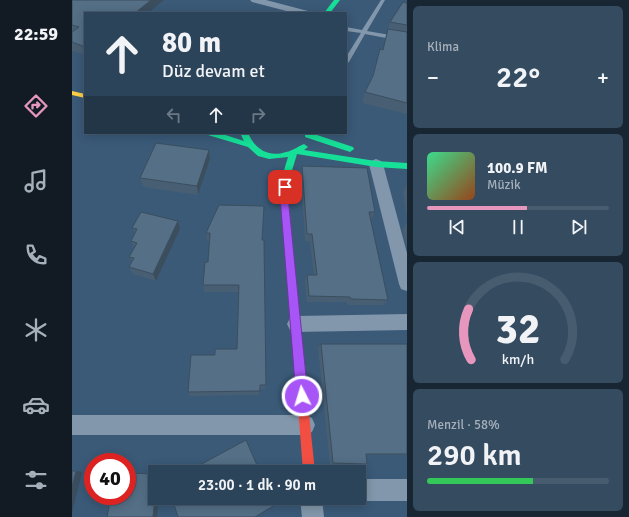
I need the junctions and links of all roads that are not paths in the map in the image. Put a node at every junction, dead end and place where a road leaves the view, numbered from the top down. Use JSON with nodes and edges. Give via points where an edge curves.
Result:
{"nodes":[{"id":1,"x":254,"y":0,"type":"edge"},
{"id":2,"x":337,"y":0,"type":"edge"},
{"id":3,"x":384,"y":0,"type":"edge"},
{"id":4,"x":301,"y":12,"type":"edge"},
{"id":5,"x":328,"y":12,"type":"edge"},
{"id":6,"x":347,"y":29,"type":"edge"},
{"id":7,"x":364,"y":32,"type":"junction"},
{"id":8,"x":407,"y":40,"type":"edge"},
{"id":9,"x":347,"y":60,"type":"edge"},
{"id":10,"x":72,"y":93,"type":"edge"},
{"id":11,"x":84,"y":96,"type":"edge"},
{"id":12,"x":214,"y":134,"type":"edge"},
{"id":13,"x":244,"y":134,"type":"edge"},
{"id":14,"x":307,"y":134,"type":"edge"},
{"id":15,"x":251,"y":148,"type":"junction"},
{"id":16,"x":295,"y":153,"type":"junction"},
{"id":17,"x":376,"y":164,"type":"junction"},
{"id":18,"x":407,"y":165,"type":"edge"},
{"id":19,"x":265,"y":168,"type":"dead end"},
{"id":20,"x":276,"y":186,"type":"dead end"},
{"id":21,"x":285,"y":208,"type":"junction"},
{"id":22,"x":407,"y":284,"type":"edge"},
{"id":23,"x":407,"y":322,"type":"edge"},
{"id":24,"x":296,"y":324,"type":"junction"},
{"id":25,"x":72,"y":425,"type":"edge"},
{"id":26,"x":304,"y":425,"type":"junction"},
{"id":27,"x":308,"y":465,"type":"edge"},
{"id":28,"x":366,"y":490,"type":"edge"},
{"id":29,"x":407,"y":490,"type":"edge"},
{"id":30,"x":312,"y":505,"type":"edge"},
{"id":31,"x":313,"y":517,"type":"edge"}],
"edges":[{"from":1,"to":4,"type":"street"},
{"from":2,"to":5,"type":"main road"},
{"from":3,"to":7,"type":"lane"},
{"from":6,"to":7,"type":"lane"},
{"from":7,"to":8,"type":"lane"},
{"from":7,"to":9,"type":"lane"},
{"from":10,"to":11,"type":"main road"},
{"from":12,"to":15,"type":"main road"},
{"from":13,"to":15,"type":"main road"},
{"from":14,"to":16,"type":"main road","via":[[307,142]]},
{"from":14,"to":18,"type":"main road","via":[[340,147]]},
{"from":15,"to":16,"type":"main road","via":[[278,158]]},
{"from":15,"to":19,"type":"main road"},
{"from":16,"to":17,"type":"main road"},
{"from":16,"to":21,"type":"main road","via":[[286,177]]},
{"from":17,"to":18,"type":"main road"},
{"from":17,"to":22,"type":"street"},
{"from":20,"to":21,"type":"main road"},
{"from":21,"to":24,"type":"main road"},
{"from":23,"to":24,"type":"street"},
{"from":24,"to":26,"type":"main road"},
{"from":25,"to":26,"type":"street"},
{"from":26,"to":27,"type":"main road"},
{"from":28,"to":29,"type":"street"},
{"from":30,"to":31,"type":"street"}]}
